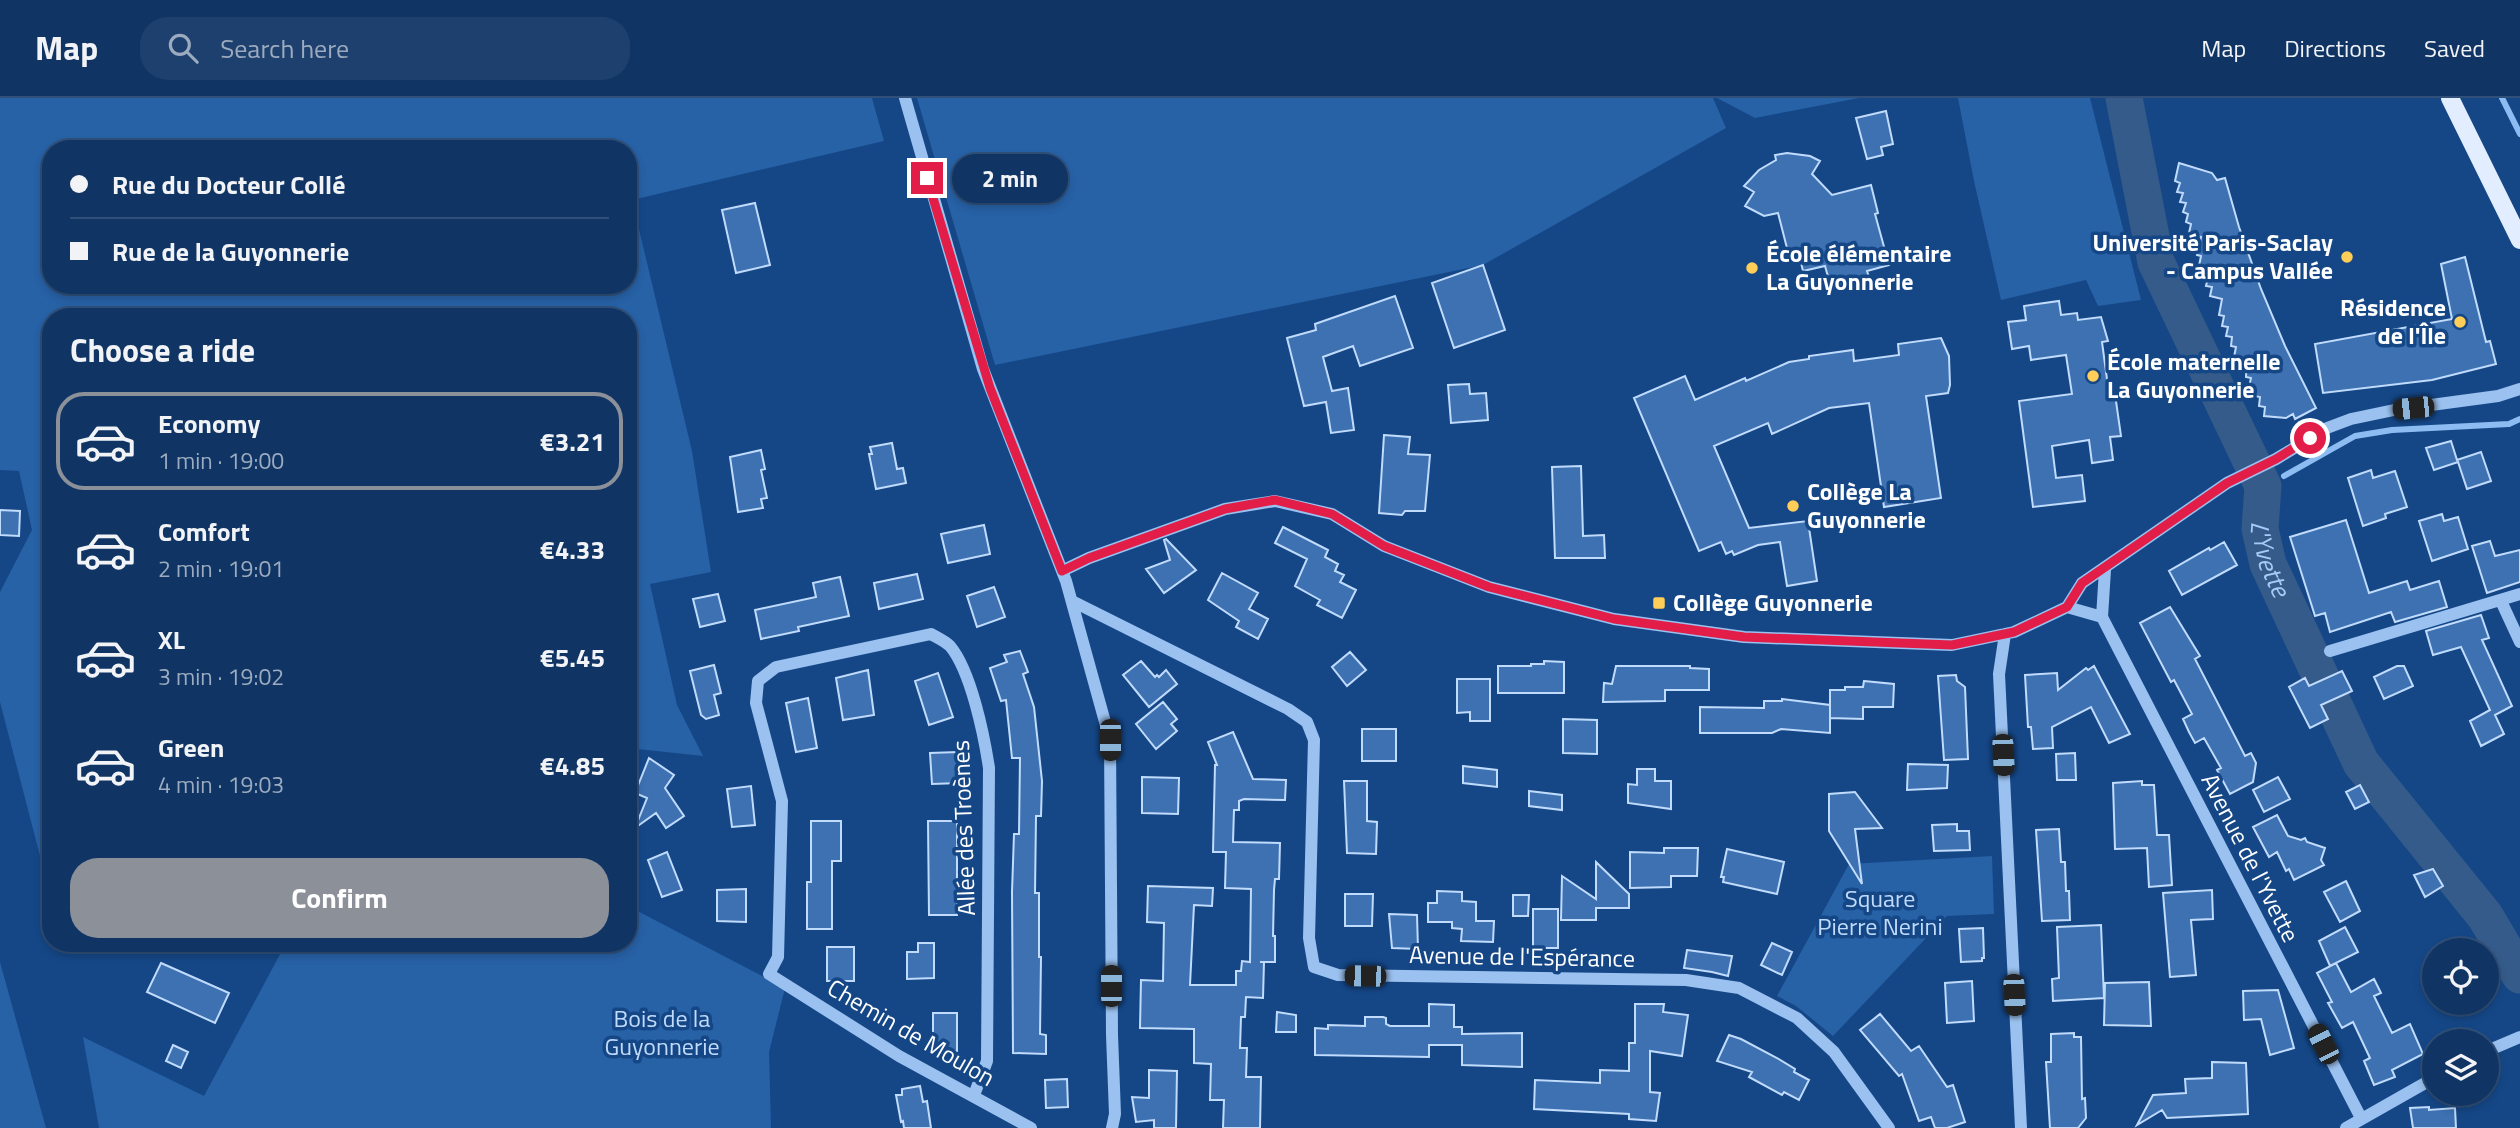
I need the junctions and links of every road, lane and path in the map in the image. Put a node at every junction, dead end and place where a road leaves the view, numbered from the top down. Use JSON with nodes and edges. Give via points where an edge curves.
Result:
{"nodes":[{"id":1,"x":905,"y":98,"type":"edge"},
{"id":2,"x":2450,"y":98,"type":"edge"},
{"id":3,"x":2520,"y":240,"type":"edge"},
{"id":4,"x":2520,"y":389,"type":"edge"},
{"id":5,"x":2105,"y":569,"type":"junction"},
{"id":6,"x":1062,"y":571,"type":"junction"},
{"id":7,"x":2520,"y":594,"type":"edge"},
{"id":8,"x":1072,"y":601,"type":"junction"},
{"id":9,"x":2501,"y":601,"type":"junction"},
{"id":10,"x":2067,"y":607,"type":"junction"},
{"id":11,"x":2102,"y":617,"type":"junction"},
{"id":12,"x":2005,"y":634,"type":"junction"},
{"id":13,"x":2520,"y":642,"type":"edge"},
{"id":14,"x":2330,"y":651,"type":"dead end"},
{"id":15,"x":769,"y":974,"type":"joint"},
{"id":16,"x":2520,"y":1037,"type":"edge"},
{"id":17,"x":2499,"y":1046,"type":"edge"},
{"id":18,"x":2422,"y":1085,"type":"edge"},
{"id":19,"x":974,"y":1095,"type":"junction"},
{"id":20,"x":1115,"y":1114,"type":"junction"},
{"id":21,"x":2361,"y":1118,"type":"junction"},
{"id":22,"x":1031,"y":1128,"type":"edge"},
{"id":23,"x":1112,"y":1128,"type":"edge"},
{"id":24,"x":1121,"y":1128,"type":"edge"},
{"id":25,"x":1889,"y":1128,"type":"edge"},
{"id":26,"x":2021,"y":1128,"type":"edge"},
{"id":27,"x":2346,"y":1128,"type":"edge"}],
"edges":[{"from":1,"to":6,"type":"street","via":[[983,369]]},
{"from":2,"to":3,"type":"main road"},
{"from":4,"to":5,"type":"street","via":[[2394,410],[2327,428],[2227,483]]},
{"from":5,"to":10,"type":"street","via":[[2082,583]]},
{"from":5,"to":11,"type":"street"},
{"from":6,"to":8,"type":"street"},
{"from":6,"to":12,"type":"street","via":[[1225,509],[1275,500],[1332,514],[1384,546],[1489,587],[1614,619],[1744,637],[1836,642],[1952,645]]},
{"from":7,"to":9,"type":"street"},
{"from":8,"to":20,"type":"street","via":[[1110,740]]},
{"from":8,"to":25,"type":"street","name":"Avenue de l'Espérance","via":[[1307,722],[1314,740],[1309,938],[1314,967],[1338,975],[1686,980],[1739,988],[1797,1018],[1835,1052]]},
{"from":9,"to":13,"type":"street"},
{"from":9,"to":14,"type":"street"},
{"from":10,"to":11,"type":"street"},
{"from":10,"to":12,"type":"street"},
{"from":11,"to":21,"type":"street","name":"Avenue de l'Yvette"},
{"from":12,"to":26,"type":"street","via":[[1999,674]]},
{"from":15,"to":19,"type":"street","name":"Chemin de Moulon","via":[[899,1056]]},
{"from":15,"to":19,"type":"street","name":"Allée des Troènes","via":[[778,957],[782,801],[756,703],[758,681],[776,667],[931,634],[949,645],[964,673],[982,724],[989,768],[987,1061]]},
{"from":16,"to":17,"type":"street"},
{"from":18,"to":21,"type":"street"},
{"from":19,"to":22,"type":"street","name":"Chemin de Moulon"},
{"from":20,"to":23,"type":"street"},
{"from":20,"to":24,"type":"street"},
{"from":21,"to":27,"type":"street"}]}
